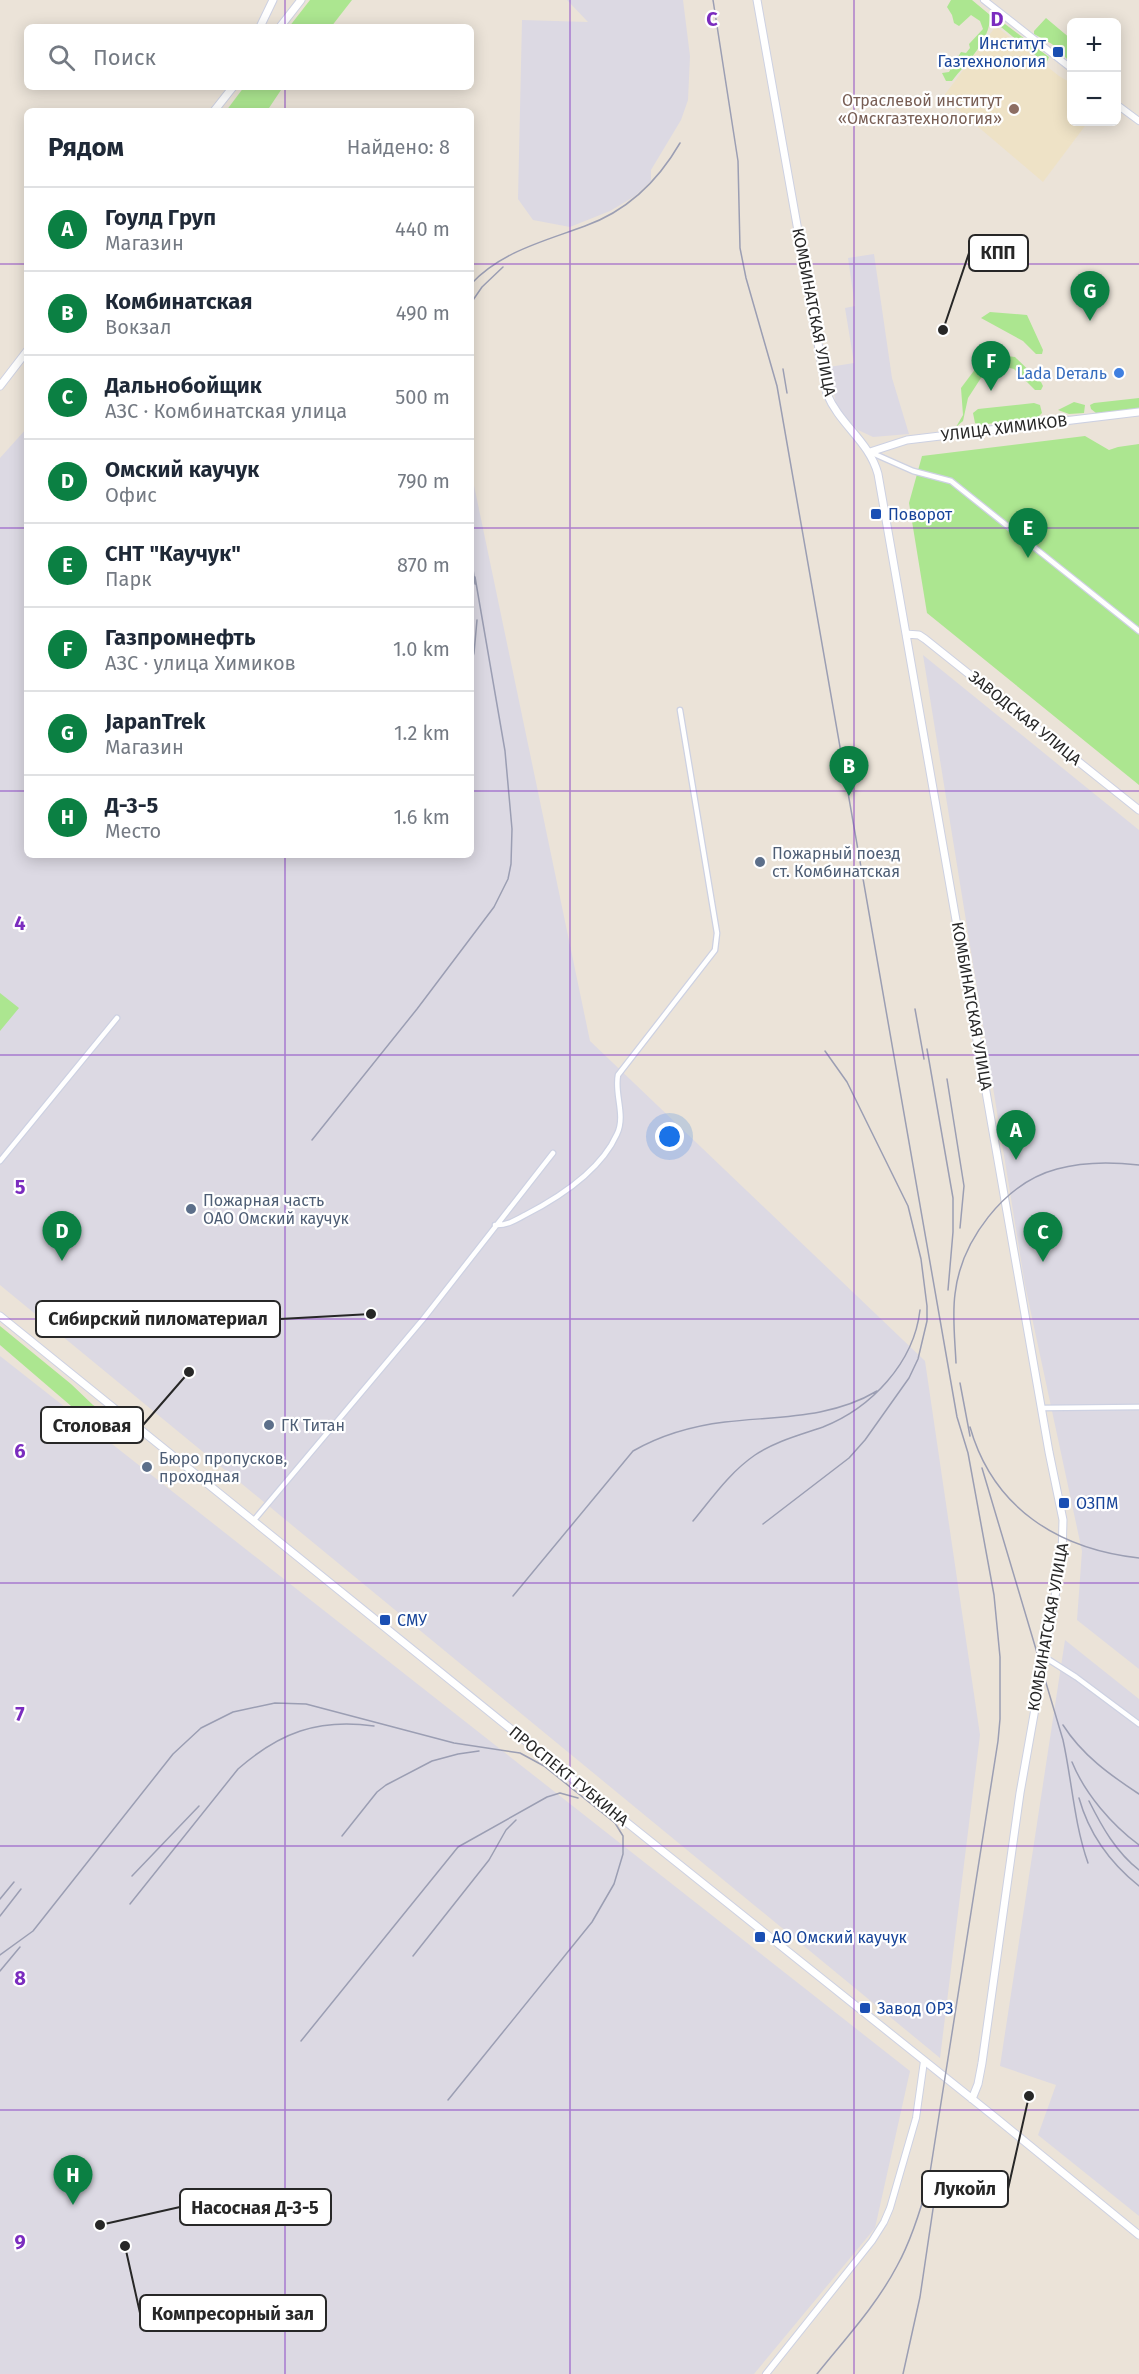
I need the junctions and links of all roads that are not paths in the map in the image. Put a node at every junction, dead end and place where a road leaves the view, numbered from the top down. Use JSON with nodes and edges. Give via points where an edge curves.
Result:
{"nodes":[{"id":1,"x":273,"y":0,"type":"edge"},
{"id":2,"x":301,"y":0,"type":"edge"},
{"id":3,"x":757,"y":0,"type":"edge"},
{"id":4,"x":984,"y":0,"type":"edge"},
{"id":5,"x":261,"y":24,"type":"edge"},
{"id":6,"x":282,"y":24,"type":"edge"},
{"id":7,"x":1067,"y":66,"type":"edge"},
{"id":8,"x":231,"y":90,"type":"edge"},
{"id":9,"x":216,"y":108,"type":"edge"},
{"id":10,"x":1121,"y":108,"type":"edge"},
{"id":11,"x":1139,"y":121,"type":"edge"},
{"id":12,"x":24,"y":355,"type":"edge"},
{"id":13,"x":0,"y":386,"type":"edge"},
{"id":14,"x":1139,"y":412,"type":"edge"},
{"id":15,"x":870,"y":452,"type":"junction"},
{"id":16,"x":1139,"y":631,"type":"edge"},
{"id":17,"x":906,"y":634,"type":"junction"},
{"id":18,"x":680,"y":710,"type":"dead end"},
{"id":19,"x":1139,"y":810,"type":"edge"},
{"id":20,"x":117,"y":1018,"type":"dead end"},
{"id":21,"x":553,"y":1153,"type":"dead end"},
{"id":22,"x":0,"y":1161,"type":"edge"},
{"id":23,"x":495,"y":1225,"type":"junction"},
{"id":24,"x":0,"y":1316,"type":"edge"},
{"id":25,"x":1139,"y":1407,"type":"edge"},
{"id":26,"x":1041,"y":1408,"type":"junction"},
{"id":27,"x":254,"y":1520,"type":"junction"},
{"id":28,"x":1043,"y":1656,"type":"junction"},
{"id":29,"x":1139,"y":1724,"type":"edge"},
{"id":30,"x":924,"y":2061,"type":"junction"},
{"id":31,"x":972,"y":2099,"type":"junction"},
{"id":32,"x":1139,"y":2235,"type":"edge"},
{"id":33,"x":766,"y":2374,"type":"edge"}],
"edges":[{"from":1,"to":5,"type":"main road"},
{"from":2,"to":6,"type":"main road"},
{"from":3,"to":15,"type":"main road","name":"КОМБИНАТСКАЯ УЛИЦА","via":[[827,394],[839,417]]},
{"from":4,"to":7,"type":"street"},
{"from":8,"to":9,"type":"main road"},
{"from":10,"to":11,"type":"street"},
{"from":12,"to":13,"type":"main road"},
{"from":14,"to":15,"type":"main road","name":"УЛИЦА ХИМИКОВ","via":[[907,440]]},
{"from":15,"to":16,"type":"street","via":[[913,471],[951,481]]},
{"from":15,"to":17,"type":"main road","name":"КОМБИНАТСКАЯ УЛИЦА","via":[[878,474]]},
{"from":17,"to":19,"type":"main road","name":"ЗАВОДСКАЯ УЛИЦА","via":[[925,639]]},
{"from":17,"to":26,"type":"main road","name":"КОМБИНАТСКАЯ УЛИЦА"},
{"from":18,"to":23,"type":"street","via":[[717,933],[715,950],[618,1075],[621,1119],[617,1134],[591,1170],[566,1191],[510,1222]]},
{"from":20,"to":22,"type":"street"},
{"from":21,"to":23,"type":"street"},
{"from":23,"to":27,"type":"street","via":[[424,1318]]},
{"from":24,"to":27,"type":"main road","name":"ПРОСПЕКТ ГУБКИНА"},
{"from":25,"to":26,"type":"street"},
{"from":26,"to":28,"type":"main road","name":"КОМБИНАТСКАЯ УЛИЦА","via":[[1064,1529]]},
{"from":27,"to":30,"type":"main road","name":"ПРОСПЕКТ ГУБКИНА"},
{"from":28,"to":29,"type":"street"},
{"from":28,"to":31,"type":"main road","name":"КОМБИНАТСКАЯ УЛИЦА","via":[[980,2073]]},
{"from":30,"to":31,"type":"main road","name":"ПРОСПЕКТ ГУБКИНА"},
{"from":30,"to":33,"type":"street","via":[[916,2118],[884,2222]]},
{"from":31,"to":32,"type":"main road","name":"ПРОСПЕКТ ГУБКИНА"}]}
